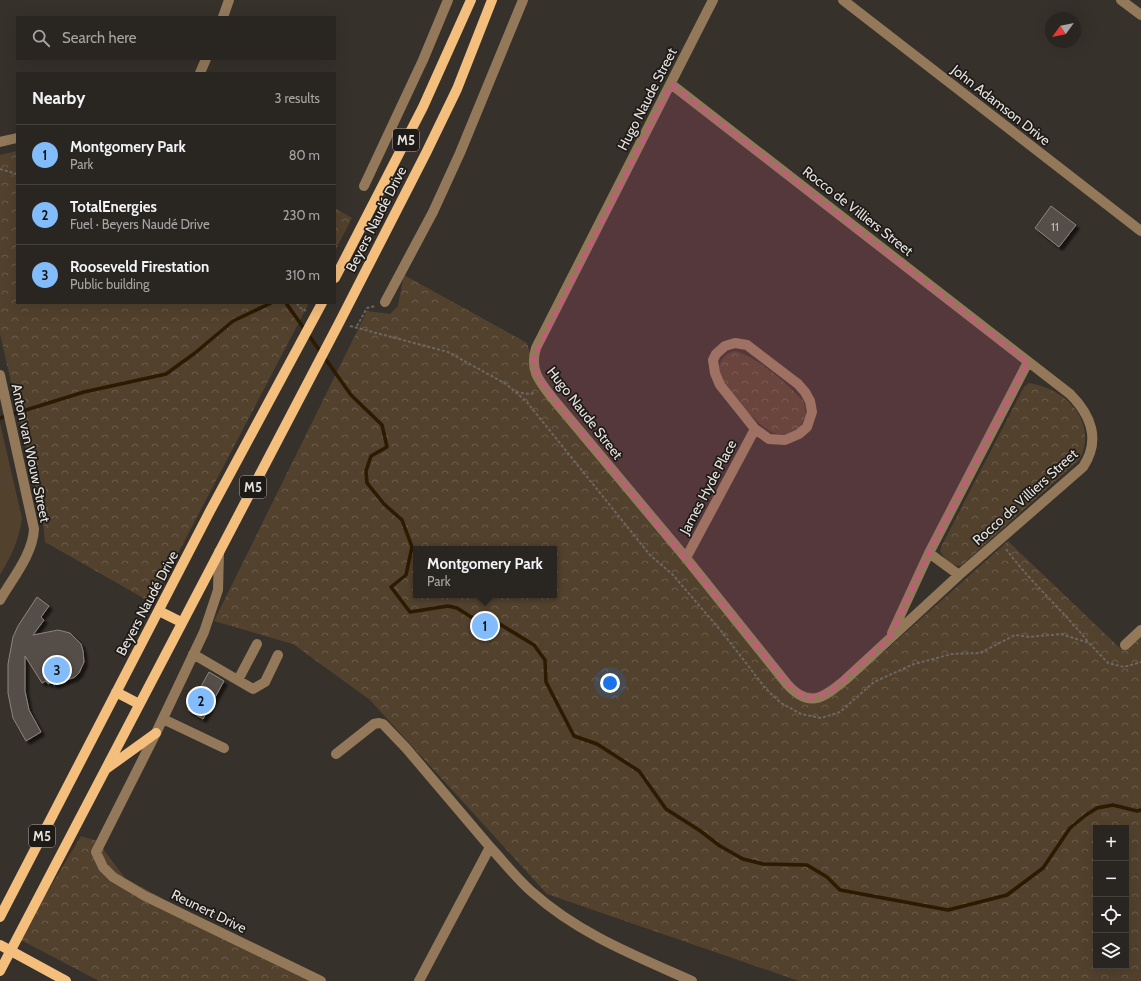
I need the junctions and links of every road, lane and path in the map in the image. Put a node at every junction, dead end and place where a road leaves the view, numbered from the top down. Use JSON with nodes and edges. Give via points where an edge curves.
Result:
{"nodes":[{"id":1,"x":229,"y":0,"type":"edge"},
{"id":2,"x":448,"y":0,"type":"edge"},
{"id":3,"x":471,"y":0,"type":"edge"},
{"id":4,"x":492,"y":0,"type":"edge"},
{"id":5,"x":523,"y":0,"type":"edge"},
{"id":6,"x":713,"y":0,"type":"edge"},
{"id":7,"x":844,"y":0,"type":"edge"},
{"id":8,"x":1121,"y":0,"type":"edge"},
{"id":9,"x":1141,"y":15,"type":"edge"},
{"id":10,"x":222,"y":16,"type":"edge"},
{"id":11,"x":206,"y":60,"type":"edge"},
{"id":12,"x":200,"y":72,"type":"edge"},
{"id":13,"x":670,"y":84,"type":"junction"},
{"id":14,"x":16,"y":138,"type":"edge"},
{"id":15,"x":0,"y":142,"type":"edge"},
{"id":16,"x":0,"y":169,"type":"edge"},
{"id":17,"x":16,"y":174,"type":"edge"},
{"id":18,"x":364,"y":186,"type":"dead end"},
{"id":19,"x":1141,"y":231,"type":"edge"},
{"id":20,"x":336,"y":276,"type":"edge"},
{"id":21,"x":386,"y":302,"type":"joint"},
{"id":22,"x":321,"y":304,"type":"edge"},
{"id":23,"x":1028,"y":362,"type":"junction"},
{"id":24,"x":0,"y":375,"type":"edge"},
{"id":25,"x":546,"y":390,"type":"junction"},
{"id":26,"x":514,"y":392,"type":"junction"},
{"id":27,"x":755,"y":429,"type":"junction"},
{"id":28,"x":999,"y":540,"type":"junction"},
{"id":29,"x":219,"y":552,"type":"junction"},
{"id":30,"x":929,"y":553,"type":"junction"},
{"id":31,"x":686,"y":558,"type":"junction"},
{"id":32,"x":959,"y":575,"type":"junction"},
{"id":33,"x":0,"y":600,"type":"edge"},
{"id":34,"x":159,"y":611,"type":"junction"},
{"id":35,"x":182,"y":622,"type":"junction"},
{"id":36,"x":1141,"y":630,"type":"edge"},
{"id":37,"x":890,"y":638,"type":"junction"},
{"id":38,"x":257,"y":644,"type":"dead end"},
{"id":39,"x":1089,"y":644,"type":"junction"},
{"id":40,"x":1125,"y":645,"type":"dead end"},
{"id":41,"x":193,"y":654,"type":"junction"},
{"id":42,"x":278,"y":655,"type":"dead end"},
{"id":43,"x":1141,"y":662,"type":"edge"},
{"id":44,"x":238,"y":680,"type":"junction"},
{"id":45,"x":845,"y":680,"type":"joint"},
{"id":46,"x":116,"y":692,"type":"junction"},
{"id":47,"x":139,"y":704,"type":"junction"},
{"id":48,"x":163,"y":719,"type":"junction"},
{"id":49,"x":156,"y":733,"type":"junction"},
{"id":50,"x":224,"y":748,"type":"dead end"},
{"id":51,"x":336,"y":754,"type":"dead end"},
{"id":52,"x":105,"y":770,"type":"junction"},
{"id":53,"x":490,"y":847,"type":"junction"},
{"id":54,"x":96,"y":852,"type":"joint"},
{"id":55,"x":0,"y":917,"type":"edge"},
{"id":56,"x":0,"y":945,"type":"edge"},
{"id":57,"x":10,"y":951,"type":"junction"},
{"id":58,"x":0,"y":971,"type":"edge"},
{"id":59,"x":66,"y":981,"type":"edge"},
{"id":60,"x":322,"y":981,"type":"edge"},
{"id":61,"x":419,"y":981,"type":"edge"},
{"id":62,"x":692,"y":981,"type":"edge"}],
"edges":[{"from":1,"to":10,"type":"street"},
{"from":2,"to":18,"type":"street","name":"Beyers Naudé Drive"},
{"from":3,"to":20,"type":"main road","name":"Beyers Naudé Drive","number":"M5","via":[[423,107]]},
{"from":4,"to":29,"type":"main road","name":"Beyers Naudé Drive","number":"M5","via":[[457,89],[430,146]]},
{"from":5,"to":21,"type":"street","via":[[460,153]]},
{"from":6,"to":13,"type":"street","name":"Hugo Naude Street"},
{"from":7,"to":19,"type":"street","name":"John Adamson Drive"},
{"from":8,"to":9,"type":"street"},
{"from":11,"to":12,"type":"street"},
{"from":13,"to":23,"type":"street","name":"Rocco de Villiers Street"},
{"from":13,"to":25,"type":"street","name":"Hugo Naude Street","via":[[536,348],[534,368]]},
{"from":14,"to":15,"type":"street"},
{"from":16,"to":17,"type":"path"},
{"from":21,"to":26,"type":"path","via":[[367,308],[357,326],[448,352],[506,384]]},
{"from":22,"to":34,"type":"main road","name":"Beyers Naudé Drive","number":"M5"},
{"from":23,"to":28,"type":"street","name":"Rocco de Villiers Street","via":[[1070,394],[1081,406],[1089,421],[1092,448],[1090,457],[1083,467]]},
{"from":23,"to":30,"type":"street","name":"Rocco de Villiers Street"},
{"from":24,"to":33,"type":"street","name":"Anton van Wouw Street","via":[[33,519],[34,537]]},
{"from":25,"to":26,"type":"path","via":[[529,394]]},
{"from":25,"to":31,"type":"street","name":"Hugo Naude Street"},
{"from":26,"to":39,"type":"path","via":[[526,402],[650,555],[673,575],[722,632],[766,690],[781,703],[801,714],[821,718],[840,712],[874,682],[914,664],[952,654],[980,653],[1016,635],[1029,637],[1061,634]]},
{"from":27,"to":27,"type":"street","via":[[720,384],[715,373],[713,360],[725,346],[736,343],[748,345],[798,384],[810,401],[812,412],[807,427],[792,438],[769,439]]},
{"from":27,"to":31,"type":"street","name":"James Hyde Place"},
{"from":28,"to":32,"type":"street","name":"Rocco de Villiers Street"},
{"from":28,"to":39,"type":"path","via":[[1020,569],[1071,620]]},
{"from":29,"to":35,"type":"main road","name":"Beyers Naudé Drive","number":"M5"},
{"from":29,"to":41,"type":"street","name":"Beyers Naudé Drive","via":[[218,590],[204,632]]},
{"from":30,"to":32,"type":"street"},
{"from":30,"to":37,"type":"street","name":"Rocco de Villiers Street"},
{"from":31,"to":45,"type":"street","name":"Hugo Naude Street","via":[[794,692],[807,699],[814,699],[830,692]]},
{"from":32,"to":37,"type":"street","name":"Rocco de Villiers Street"},
{"from":34,"to":35,"type":"main road"},
{"from":34,"to":46,"type":"main road","name":"Beyers Naudé Drive","number":"M5"},
{"from":35,"to":47,"type":"main road","name":"Beyers Naudé Drive","number":"M5"},
{"from":36,"to":40,"type":"street"},
{"from":37,"to":45,"type":"street","name":"Rocco de Villiers Street"},
{"from":38,"to":44,"type":"street"},
{"from":39,"to":43,"type":"path","via":[[1108,663],[1124,667]]},
{"from":41,"to":44,"type":"street"},
{"from":41,"to":48,"type":"street","name":"Beyers Naudé Drive"},
{"from":42,"to":44,"type":"street","via":[[265,682],[258,687],[253,688]]},
{"from":46,"to":47,"type":"main road"},
{"from":46,"to":55,"type":"main road","name":"Beyers Naudé Drive","number":"M5"},
{"from":47,"to":52,"type":"main road","name":"Beyers Naudé Drive","number":"M5"},
{"from":48,"to":49,"type":"street","name":"Beyers Naudé Drive"},
{"from":48,"to":50,"type":"street"},
{"from":49,"to":52,"type":"main road"},
{"from":49,"to":54,"type":"street","name":"Beyers Naudé Drive"},
{"from":51,"to":53,"type":"street","via":[[374,724],[383,724]]},
{"from":52,"to":57,"type":"main road","name":"Beyers Naudé Drive","number":"M5"},
{"from":53,"to":61,"type":"street"},
{"from":53,"to":62,"type":"street","via":[[531,892],[582,929],[614,947]]},
{"from":54,"to":60,"type":"street","name":"Reunert Drive","via":[[103,867],[113,877],[145,896]]},
{"from":56,"to":57,"type":"main road"},
{"from":57,"to":58,"type":"main road","name":"Beyers Naudé Drive","number":"M5"},
{"from":57,"to":59,"type":"main road"}]}
